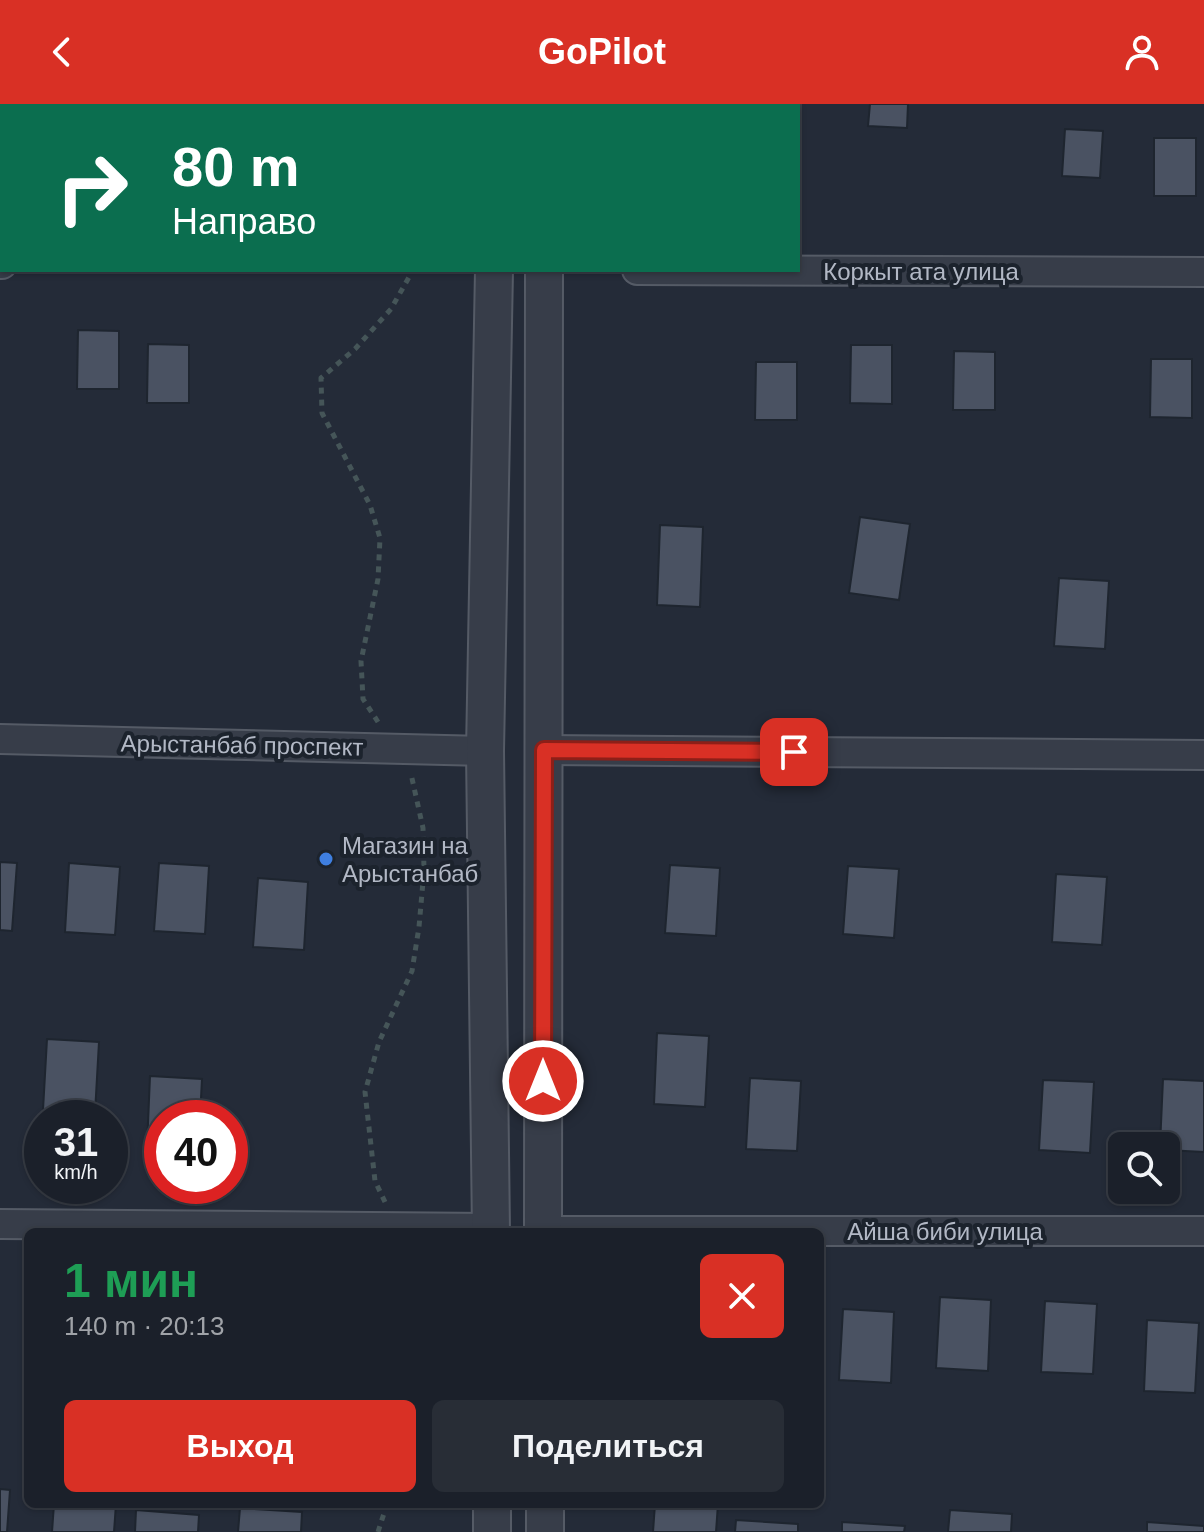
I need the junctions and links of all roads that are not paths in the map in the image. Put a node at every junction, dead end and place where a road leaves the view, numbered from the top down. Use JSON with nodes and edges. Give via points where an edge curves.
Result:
{"nodes":[{"id":1,"x":800,"y":271,"type":"edge"},
{"id":2,"x":494,"y":272,"type":"edge"},
{"id":3,"x":544,"y":272,"type":"edge"},
{"id":4,"x":1204,"y":272,"type":"edge"},
{"id":5,"x":0,"y":739,"type":"edge"},
{"id":6,"x":544,"y":750,"type":"junction"},
{"id":7,"x":485,"y":751,"type":"junction"},
{"id":8,"x":1204,"y":755,"type":"edge"},
{"id":9,"x":0,"y":1224,"type":"edge"},
{"id":10,"x":327,"y":1228,"type":"edge"},
{"id":11,"x":491,"y":1228,"type":"edge"},
{"id":12,"x":543,"y":1228,"type":"edge"},
{"id":13,"x":824,"y":1231,"type":"edge"},
{"id":14,"x":1204,"y":1231,"type":"edge"},
{"id":15,"x":492,"y":1508,"type":"edge"},
{"id":16,"x":545,"y":1508,"type":"edge"},
{"id":17,"x":492,"y":1532,"type":"edge"},
{"id":18,"x":545,"y":1532,"type":"edge"}],
"edges":[{"from":1,"to":4,"type":"street","name":"Коркыт ата улица"},
{"from":2,"to":7,"type":"street"},
{"from":3,"to":6,"type":"street"},
{"from":5,"to":7,"type":"street","name":"Арыстанбаб проспект"},
{"from":6,"to":8,"type":"street"},
{"from":6,"to":12,"type":"street"},
{"from":7,"to":11,"type":"street"},
{"from":9,"to":10,"type":"street"},
{"from":13,"to":14,"type":"street","name":"Айша биби улица"},
{"from":15,"to":17,"type":"street"},
{"from":16,"to":18,"type":"street"}]}
